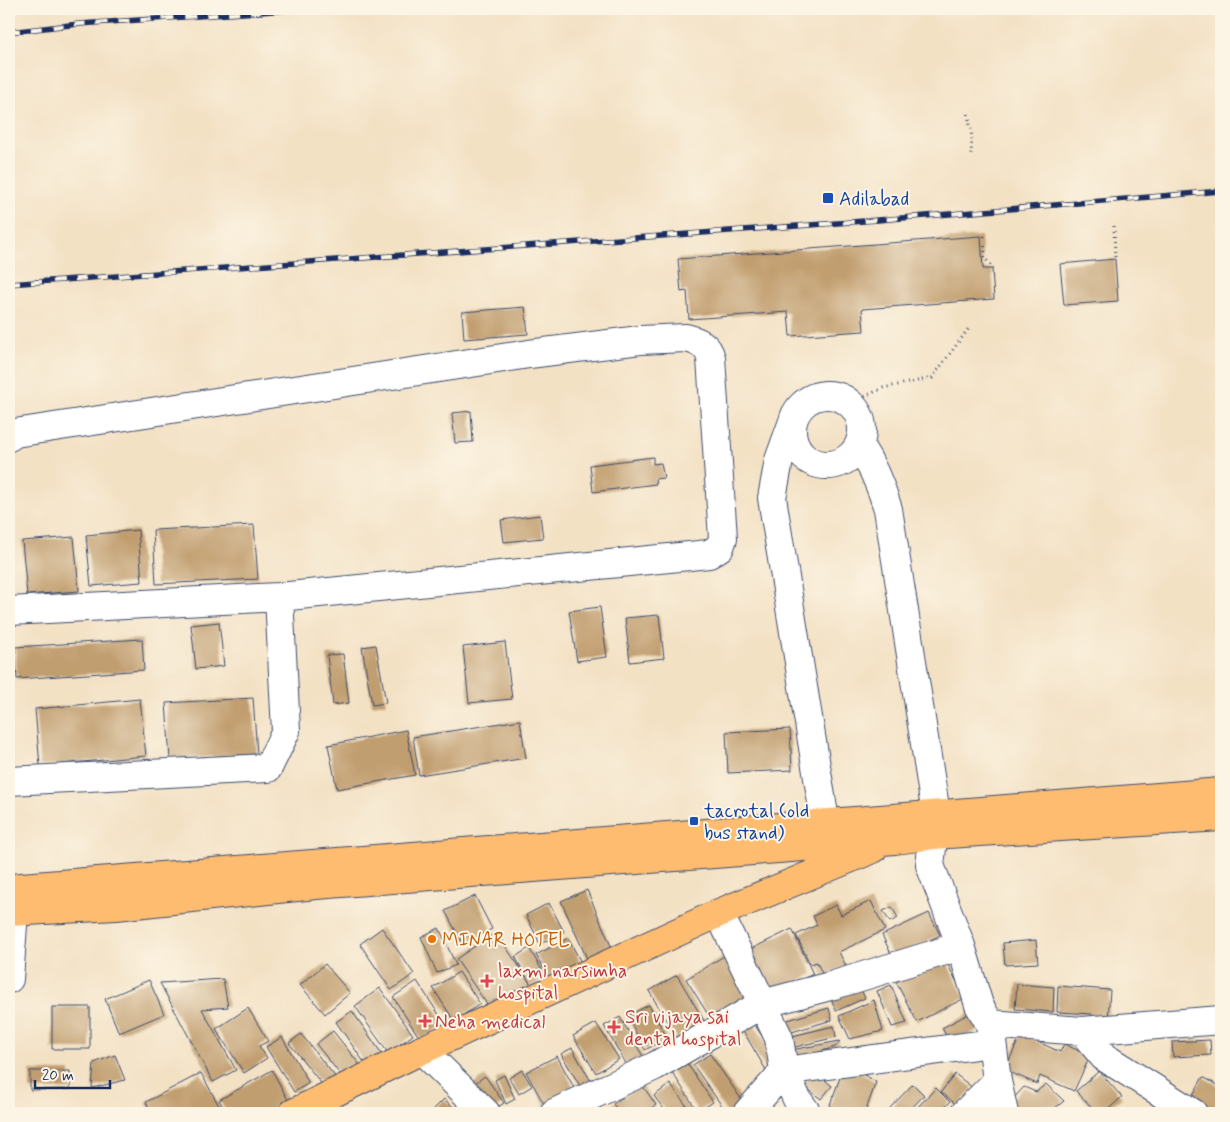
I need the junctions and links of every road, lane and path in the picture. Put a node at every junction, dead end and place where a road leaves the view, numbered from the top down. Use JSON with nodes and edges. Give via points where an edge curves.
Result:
{"nodes":[{"id":1,"x":968,"y":114,"type":"dead end"},
{"id":2,"x":971,"y":155,"type":"dead end"},
{"id":3,"x":1114,"y":226,"type":"dead end"},
{"id":4,"x":984,"y":236,"type":"dead end"},
{"id":5,"x":1115,"y":259,"type":"dead end"},
{"id":6,"x":994,"y":268,"type":"dead end"},
{"id":7,"x":969,"y":328,"type":"dead end"},
{"id":8,"x":850,"y":403,"type":"junction"},
{"id":9,"x":792,"y":424,"type":"junction"},
{"id":10,"x":9,"y":437,"type":"edge"},
{"id":11,"x":859,"y":445,"type":"junction"},
{"id":12,"x":279,"y":597,"type":"junction"},
{"id":13,"x":9,"y":611,"type":"edge"},
{"id":14,"x":9,"y":781,"type":"edge"},
{"id":15,"x":1221,"y":792,"type":"edge"},
{"id":16,"x":1221,"y":817,"type":"edge"},
{"id":17,"x":935,"y":825,"type":"junction"},
{"id":18,"x":827,"y":834,"type":"junction"},
{"id":19,"x":895,"y":840,"type":"junction"},
{"id":20,"x":11,"y":900,"type":"edge"},
{"id":21,"x":719,"y":913,"type":"junction"},
{"id":22,"x":961,"y":946,"type":"junction"},
{"id":23,"x":9,"y":979,"type":"edge"},
{"id":24,"x":762,"y":1004,"type":"junction"},
{"id":25,"x":1221,"y":1020,"type":"edge"},
{"id":26,"x":1082,"y":1031,"type":"junction"},
{"id":27,"x":991,"y":1033,"type":"junction"},
{"id":28,"x":422,"y":1050,"type":"junction"},
{"id":29,"x":784,"y":1071,"type":"junction"},
{"id":30,"x":997,"y":1081,"type":"junction"},
{"id":31,"x":293,"y":1113,"type":"edge"},
{"id":32,"x":486,"y":1113,"type":"edge"},
{"id":33,"x":554,"y":1113,"type":"edge"},
{"id":34,"x":748,"y":1113,"type":"edge"},
{"id":35,"x":807,"y":1113,"type":"edge"},
{"id":36,"x":966,"y":1113,"type":"edge"},
{"id":37,"x":1004,"y":1113,"type":"edge"},
{"id":38,"x":1194,"y":1113,"type":"edge"}],
"edges":[{"from":1,"to":2,"type":"path"},
{"from":3,"to":5,"type":"path"},
{"from":4,"to":6,"type":"path","via":[[985,258]]},
{"from":7,"to":8,"type":"path","via":[[932,378],[883,388]]},
{"from":8,"to":9,"type":"street","via":[[834,395],[815,396],[800,407]]},
{"from":8,"to":11,"type":"street","via":[[857,410],[863,428]]},
{"from":9,"to":11,"type":"street","via":[[797,448],[817,463],[841,462]]},
{"from":9,"to":18,"type":"street","via":[[779,460],[772,498]]},
{"from":10,"to":12,"type":"street","via":[[15,433],[640,340],[686,338],[700,343],[709,352],[723,538],[720,547],[709,554]]},
{"from":11,"to":17,"type":"street","via":[[874,469],[888,509]]},
{"from":12,"to":13,"type":"street"},
{"from":12,"to":14,"type":"street","via":[[286,731],[268,768]]},
{"from":15,"to":17,"type":"main road"},
{"from":16,"to":17,"type":"main road"},
{"from":17,"to":18,"type":"main road"},
{"from":17,"to":19,"type":"main road"},
{"from":17,"to":22,"type":"street","via":[[930,865]]},
{"from":18,"to":19,"type":"main road"},
{"from":18,"to":20,"type":"main road"},
{"from":19,"to":21,"type":"main road"},
{"from":20,"to":23,"type":"street"},
{"from":21,"to":24,"type":"street"},
{"from":21,"to":28,"type":"main road"},
{"from":22,"to":24,"type":"street"},
{"from":22,"to":27,"type":"street"},
{"from":24,"to":29,"type":"street","via":[[779,1038]]},
{"from":24,"to":33,"type":"street","via":[[655,1066]]},
{"from":25,"to":26,"type":"street"},
{"from":26,"to":27,"type":"street"},
{"from":26,"to":38,"type":"street","via":[[1104,1057]]},
{"from":27,"to":29,"type":"street"},
{"from":27,"to":30,"type":"street"},
{"from":28,"to":31,"type":"main road"},
{"from":28,"to":32,"type":"street"},
{"from":29,"to":34,"type":"street"},
{"from":29,"to":35,"type":"street","via":[[797,1100]]},
{"from":30,"to":36,"type":"street"},
{"from":30,"to":37,"type":"street"}]}
